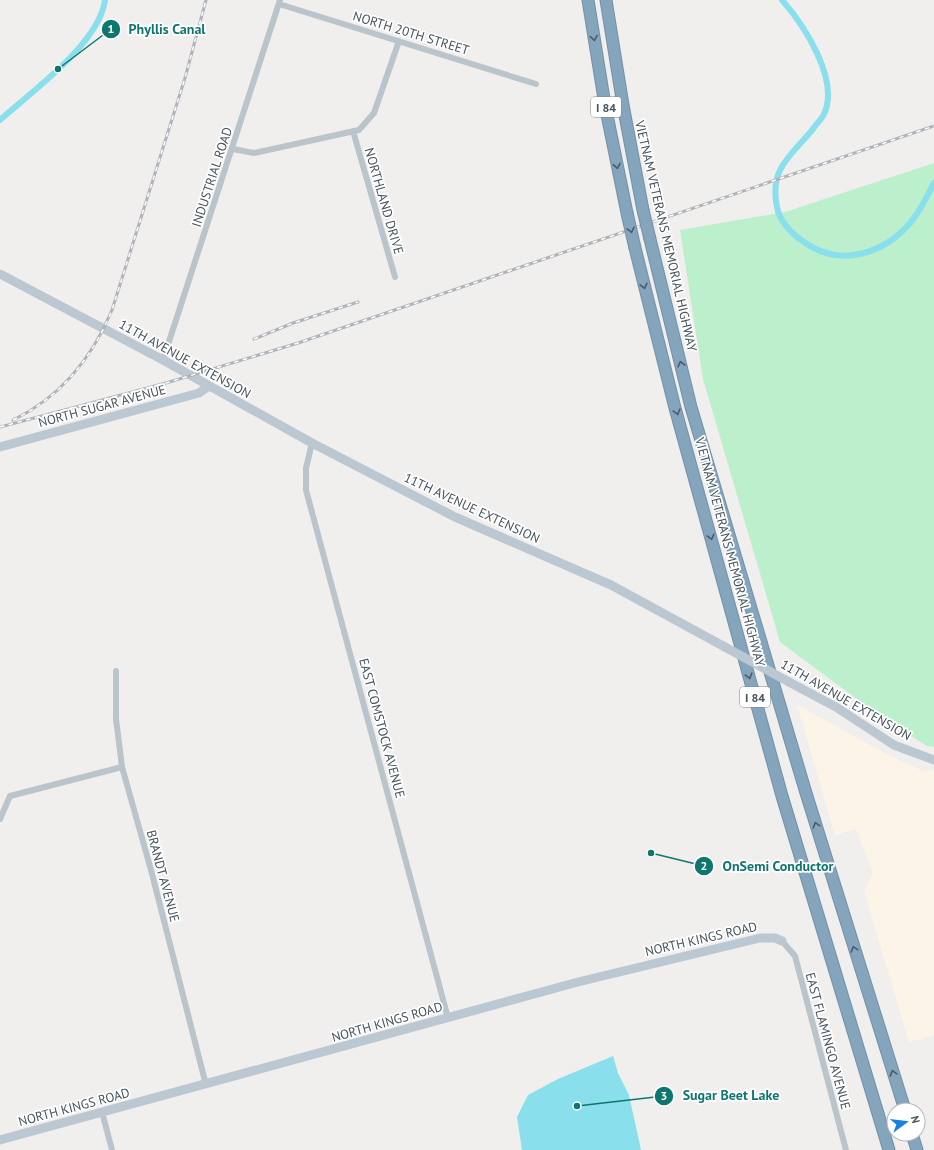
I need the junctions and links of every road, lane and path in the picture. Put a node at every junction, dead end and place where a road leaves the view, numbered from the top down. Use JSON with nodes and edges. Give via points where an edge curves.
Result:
{"nodes":[{"id":1,"x":588,"y":0,"type":"edge"},
{"id":2,"x":279,"y":2,"type":"edge"},
{"id":3,"x":606,"y":3,"type":"edge"},
{"id":4,"x":399,"y":41,"type":"junction"},
{"id":5,"x":536,"y":84,"type":"dead end"},
{"id":6,"x":353,"y":131,"type":"junction"},
{"id":7,"x":233,"y":149,"type":"junction"},
{"id":8,"x":0,"y":274,"type":"edge"},
{"id":9,"x":395,"y":277,"type":"dead end"},
{"id":10,"x":163,"y":360,"type":"junction"},
{"id":11,"x":208,"y":386,"type":"junction"},
{"id":12,"x":312,"y":443,"type":"junction"},
{"id":13,"x":0,"y":447,"type":"edge"},
{"id":14,"x":116,"y":671,"type":"dead end"},
{"id":15,"x":934,"y":760,"type":"edge"},
{"id":16,"x":122,"y":767,"type":"junction"},
{"id":17,"x":0,"y":819,"type":"edge"},
{"id":18,"x":782,"y":941,"type":"joint"},
{"id":19,"x":448,"y":1018,"type":"junction"},
{"id":20,"x":206,"y":1085,"type":"junction"},
{"id":21,"x":903,"y":1102,"type":"edge"},
{"id":22,"x":102,"y":1112,"type":"junction"},
{"id":23,"x":0,"y":1140,"type":"edge"},
{"id":24,"x":112,"y":1150,"type":"edge"},
{"id":25,"x":846,"y":1150,"type":"edge"},
{"id":26,"x":889,"y":1150,"type":"edge"}],
"edges":[{"from":1,"to":26,"type":"highway","name":"VIETNAM VETERANS MEMORIAL HIGHWAY","number":"I 84","one_way":true,"bridge":true,"via":[[627,213],[675,408],[782,796]]},
{"from":2,"to":4,"type":"street","name":"NORTH 20TH STREET"},
{"from":2,"to":7,"type":"street","name":"INDUSTRIAL ROAD"},
{"from":21,"to":3,"type":"highway","name":"VIETNAM VETERANS MEMORIAL HIGHWAY","number":"I 84","one_way":true,"bridge":true,"via":[[806,793],[691,407],[643,210]]},
{"from":4,"to":5,"type":"street","name":"NORTH 20TH STREET"},
{"from":4,"to":6,"type":"street","via":[[374,113],[359,130]]},
{"from":6,"to":7,"type":"street","via":[[254,153]]},
{"from":6,"to":9,"type":"street","name":"NORTHLAND DRIVE"},
{"from":7,"to":10,"type":"street","name":"INDUSTRIAL ROAD"},
{"from":8,"to":10,"type":"street","name":"11TH AVENUE EXTENSION"},
{"from":10,"to":11,"type":"street","name":"11TH AVENUE EXTENSION"},
{"from":11,"to":12,"type":"street","name":"11TH AVENUE EXTENSION"},
{"from":11,"to":13,"type":"street","name":"NORTH SUGAR AVENUE","via":[[199,393]]},
{"from":12,"to":15,"type":"street","name":"11TH AVENUE EXTENSION","bridge":true,"via":[[467,523],[611,585],[836,707],[894,745]]},
{"from":12,"to":19,"type":"street","name":"EAST COMSTOCK AVENUE","via":[[306,468],[306,490]]},
{"from":14,"to":16,"type":"street","name":"BRANDT AVENUE","via":[[116,719]]},
{"from":16,"to":17,"type":"street","via":[[10,796]]},
{"from":16,"to":20,"type":"street","name":"BRANDT AVENUE"},
{"from":18,"to":19,"type":"street","name":"NORTH KINGS ROAD","via":[[776,938],[760,938],[712,948]]},
{"from":18,"to":25,"type":"street","name":"EAST FLAMINGO AVENUE","via":[[795,956]]},
{"from":19,"to":20,"type":"street","name":"NORTH KINGS ROAD"},
{"from":20,"to":22,"type":"street","name":"NORTH KINGS ROAD"},
{"from":22,"to":23,"type":"street","name":"NORTH KINGS ROAD"},
{"from":22,"to":24,"type":"street"}]}
